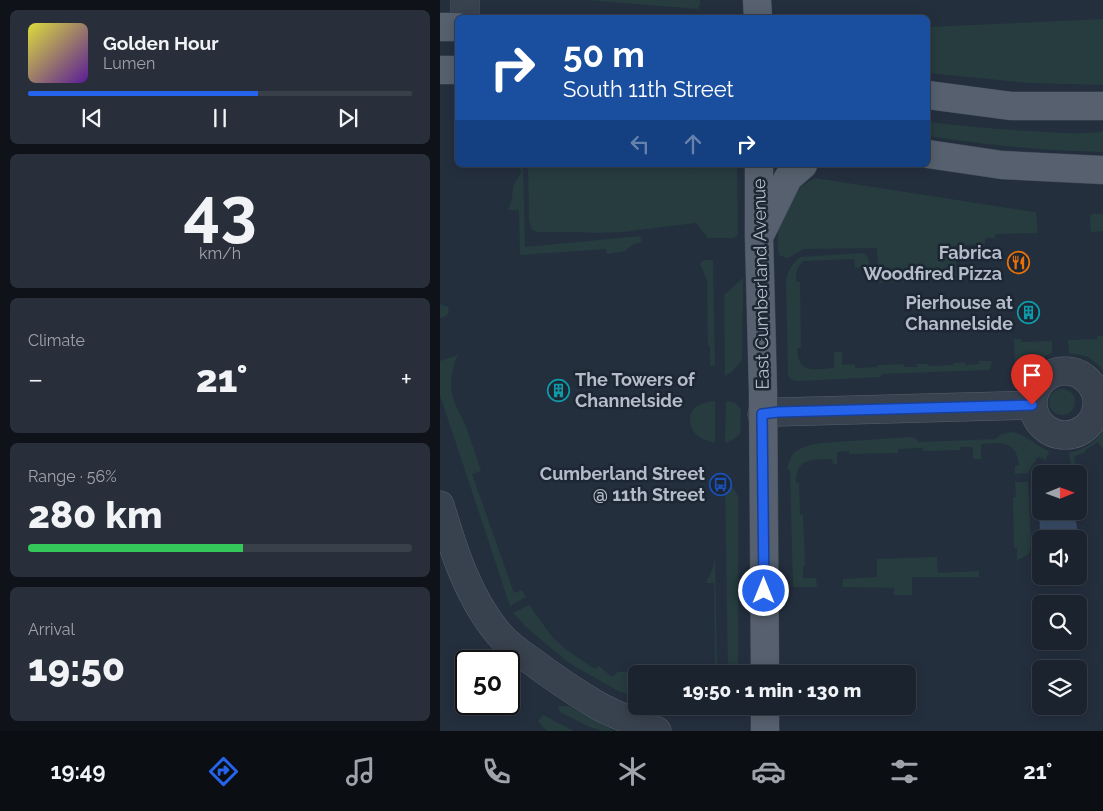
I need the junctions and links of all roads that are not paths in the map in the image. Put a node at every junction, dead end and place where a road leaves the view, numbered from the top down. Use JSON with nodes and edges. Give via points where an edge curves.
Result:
{"nodes":[{"id":1,"x":465,"y":0,"type":"edge"},
{"id":2,"x":757,"y":0,"type":"edge"},
{"id":3,"x":464,"y":15,"type":"edge"},
{"id":4,"x":758,"y":15,"type":"edge"},
{"id":5,"x":440,"y":27,"type":"edge"},
{"id":6,"x":455,"y":27,"type":"edge"},
{"id":7,"x":440,"y":70,"type":"edge"},
{"id":8,"x":455,"y":70,"type":"edge"},
{"id":9,"x":930,"y":95,"type":"edge"},
{"id":10,"x":1103,"y":106,"type":"edge"},
{"id":11,"x":930,"y":154,"type":"edge"},
{"id":12,"x":759,"y":167,"type":"edge"},
{"id":13,"x":801,"y":167,"type":"edge"},
{"id":14,"x":1103,"y":170,"type":"edge"},
{"id":15,"x":759,"y":237,"type":"junction"},
{"id":16,"x":1032,"y":405,"type":"dead end"},
{"id":17,"x":762,"y":414,"type":"junction"},
{"id":18,"x":440,"y":505,"type":"edge"},
{"id":19,"x":765,"y":665,"type":"edge"},
{"id":20,"x":765,"y":715,"type":"edge"},
{"id":21,"x":657,"y":731,"type":"edge"},
{"id":22,"x":765,"y":731,"type":"edge"}],
"edges":[{"from":1,"to":3,"type":"street"},
{"from":2,"to":4,"type":"main road"},
{"from":5,"to":6,"type":"main road"},
{"from":7,"to":8,"type":"main road"},
{"from":9,"to":10,"type":"main road","via":[[1011,106]]},
{"from":11,"to":14,"type":"main road","via":[[1002,165]]},
{"from":12,"to":15,"type":"main road","name":"East Cumberland Avenue"},
{"from":13,"to":15,"type":"main road","via":[[788,178]]},
{"from":15,"to":17,"type":"main road","name":"East Cumberland Avenue"},
{"from":16,"to":17,"type":"street"},
{"from":17,"to":19,"type":"main road","name":"East Cumberland Avenue"},
{"from":18,"to":21,"type":"street","via":[[461,568],[498,634],[546,672],[598,706]]},
{"from":20,"to":22,"type":"main road"}]}
